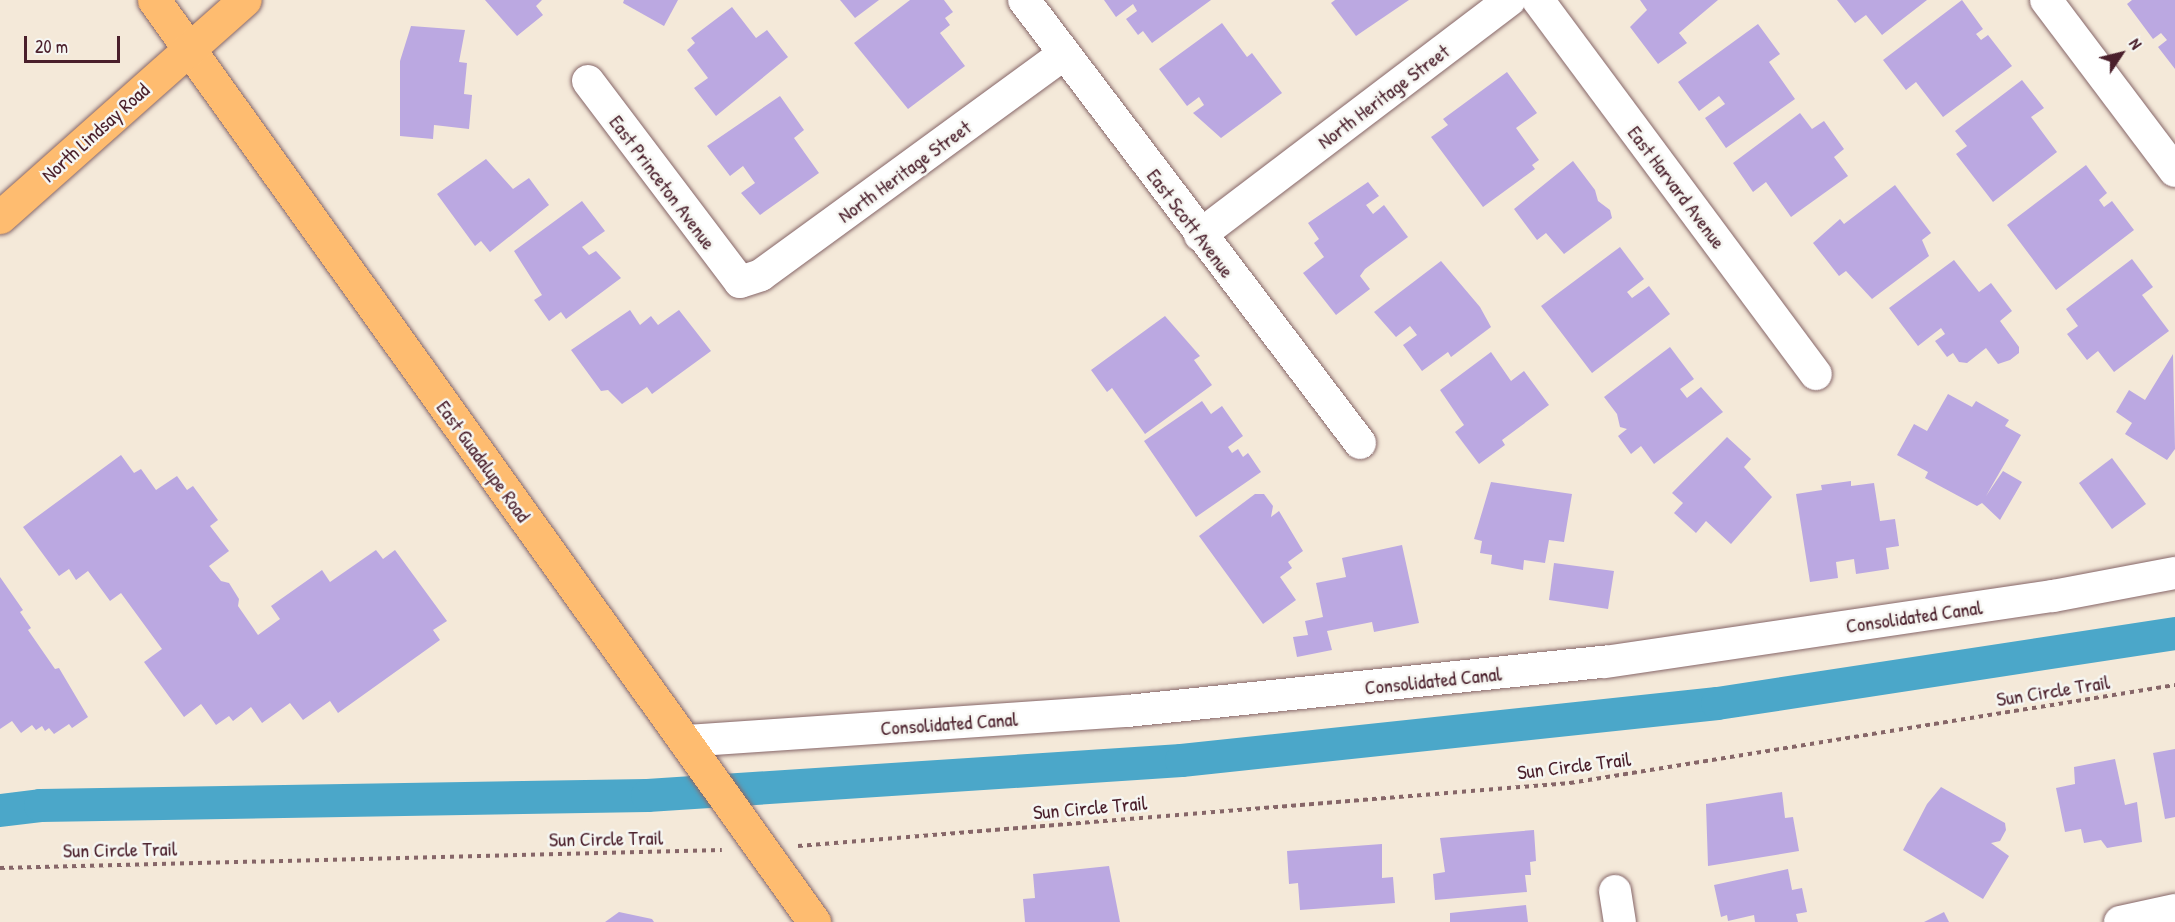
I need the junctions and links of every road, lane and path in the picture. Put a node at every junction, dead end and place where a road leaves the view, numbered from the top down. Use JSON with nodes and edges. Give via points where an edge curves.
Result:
{"nodes":[{"id":1,"x":154,"y":0,"type":"edge"},
{"id":2,"x":244,"y":0,"type":"edge"},
{"id":3,"x":1024,"y":0,"type":"edge"},
{"id":4,"x":1510,"y":0,"type":"edge"},
{"id":5,"x":1538,"y":0,"type":"edge"},
{"id":6,"x":2046,"y":0,"type":"edge"},
{"id":7,"x":188,"y":49,"type":"junction"},
{"id":8,"x":1064,"y":54,"type":"junction"},
{"id":9,"x":588,"y":81,"type":"dead end"},
{"id":10,"x":2175,"y":171,"type":"edge"},
{"id":11,"x":0,"y":217,"type":"edge"},
{"id":12,"x":1200,"y":235,"type":"junction"},
{"id":13,"x":740,"y":282,"type":"joint"},
{"id":14,"x":1816,"y":374,"type":"dead end"},
{"id":15,"x":1360,"y":443,"type":"dead end"},
{"id":16,"x":2175,"y":573,"type":"edge"},
{"id":17,"x":2175,"y":685,"type":"edge"},
{"id":18,"x":689,"y":747,"type":"junction"},
{"id":19,"x":754,"y":839,"type":"junction"},
{"id":20,"x":0,"y":868,"type":"edge"},
{"id":21,"x":1615,"y":891,"type":"dead end"},
{"id":22,"x":2175,"y":910,"type":"edge"},
{"id":23,"x":814,"y":922,"type":"edge"},
{"id":24,"x":1620,"y":922,"type":"edge"},
{"id":25,"x":2120,"y":922,"type":"edge"}],
"edges":[{"from":1,"to":7,"type":"main road","name":"East Guadalupe Road"},
{"from":2,"to":7,"type":"main road","name":"North Lindsay Road"},
{"from":3,"to":8,"type":"street","name":"East Scott Avenue"},
{"from":4,"to":12,"type":"street","name":"North Heritage Street"},
{"from":5,"to":14,"type":"street","name":"East Harvard Avenue"},
{"from":6,"to":10,"type":"street"},
{"from":7,"to":11,"type":"main road","name":"North Lindsay Road"},
{"from":7,"to":18,"type":"main road","name":"East Guadalupe Road"},
{"from":8,"to":12,"type":"street","name":"East Scott Avenue"},
{"from":8,"to":13,"type":"street","name":"North Heritage Street","via":[[761,275]]},
{"from":9,"to":13,"type":"street","name":"East Princeton Avenue"},
{"from":12,"to":15,"type":"street","name":"East Scott Avenue"},
{"from":16,"to":18,"type":"street","name":"Consolidated Canal","via":[[2053,596],[1605,662],[1127,711]]},
{"from":17,"to":19,"type":"path","name":"Sun Circle Trail","via":[[1570,783]]},
{"from":18,"to":19,"type":"main road","name":"East Guadalupe Road"},
{"from":19,"to":20,"type":"path","name":"Sun Circle Trail"},
{"from":19,"to":23,"type":"main road","name":"East Guadalupe Road"},
{"from":21,"to":24,"type":"street"},
{"from":22,"to":25,"type":"street"}]}
